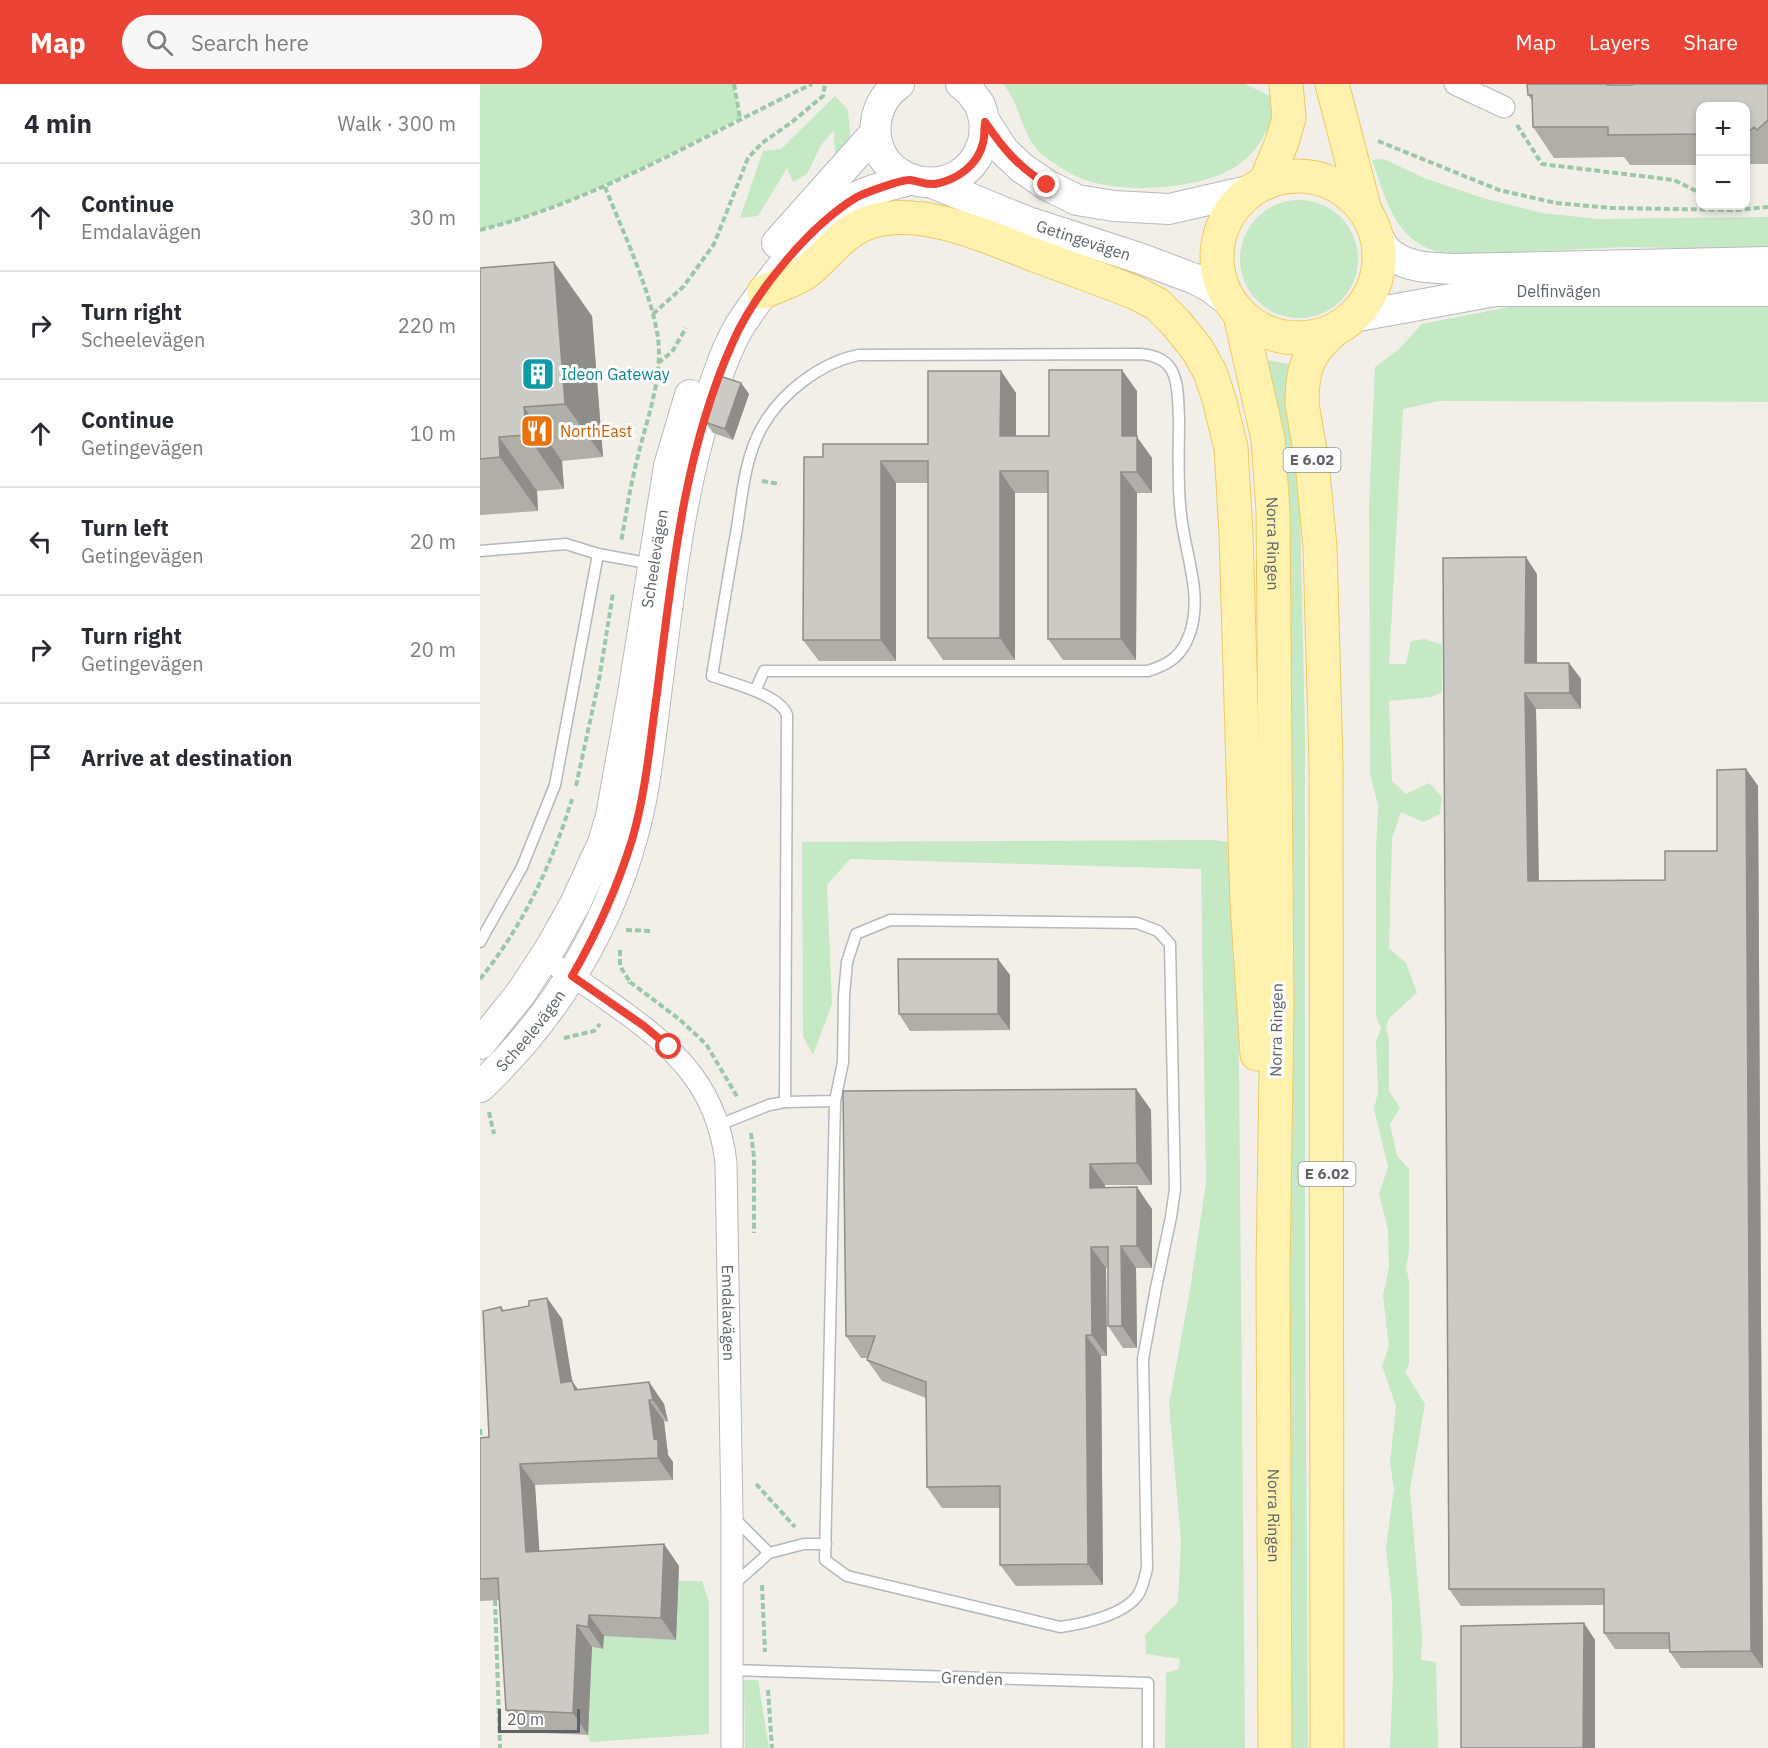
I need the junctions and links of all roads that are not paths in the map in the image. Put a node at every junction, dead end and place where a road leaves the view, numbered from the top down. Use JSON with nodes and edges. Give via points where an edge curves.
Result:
{"nodes":[{"id":1,"x":865,"y":84,"type":"edge"},
{"id":2,"x":899,"y":84,"type":"edge"},
{"id":3,"x":961,"y":84,"type":"edge"},
{"id":4,"x":1286,"y":84,"type":"edge"},
{"id":5,"x":1332,"y":84,"type":"edge"},
{"id":6,"x":1455,"y":84,"type":"edge"},
{"id":7,"x":1504,"y":107,"type":"road end"},
{"id":8,"x":985,"y":122,"type":"junction"},
{"id":9,"x":876,"y":125,"type":"junction"},
{"id":10,"x":922,"y":182,"type":"junction"},
{"id":11,"x":1258,"y":186,"type":"junction"},
{"id":12,"x":1371,"y":223,"type":"junction"},
{"id":13,"x":1768,"y":262,"type":"edge"},
{"id":14,"x":1768,"y":291,"type":"edge"},
{"id":15,"x":764,"y":292,"type":"junction"},
{"id":16,"x":1235,"y":308,"type":"junction"},
{"id":17,"x":1343,"y":324,"type":"junction"},
{"id":18,"x":480,"y":551,"type":"edge"},
{"id":19,"x":598,"y":554,"type":"junction"},
{"id":20,"x":663,"y":566,"type":"junction"},
{"id":21,"x":755,"y":691,"type":"junction"},
{"id":22,"x":480,"y":942,"type":"edge"},
{"id":23,"x":543,"y":959,"type":"junction"},
{"id":24,"x":572,"y":976,"type":"junction"},
{"id":25,"x":480,"y":1044,"type":"edge"},
{"id":26,"x":480,"y":1087,"type":"edge"},
{"id":27,"x":835,"y":1101,"type":"junction"},
{"id":28,"x":785,"y":1102,"type":"junction"},
{"id":29,"x":719,"y":1125,"type":"junction"},
{"id":30,"x":1273,"y":1269,"type":"junction"},
{"id":31,"x":732,"y":1515,"type":"junction"},
{"id":32,"x":826,"y":1544,"type":"junction"},
{"id":33,"x":770,"y":1553,"type":"junction"},
{"id":34,"x":732,"y":1586,"type":"junction"},
{"id":35,"x":732,"y":1670,"type":"junction"},
{"id":36,"x":732,"y":1748,"type":"edge"},
{"id":37,"x":1148,"y":1748,"type":"edge"},
{"id":38,"x":1275,"y":1748,"type":"edge"},
{"id":39,"x":1327,"y":1748,"type":"edge"}],
"edges":[{"from":1,"to":9,"type":"street","name":"Getingevägen","via":[[875,103]]},
{"from":2,"to":9,"type":"street","via":[[882,101]]},
{"from":3,"to":8,"type":"street","via":[[980,105]]},
{"from":4,"to":11,"type":"main road","name":"Norra Ringen","via":[[1289,118],[1282,142]]},
{"from":5,"to":12,"type":"main road"},
{"from":6,"to":7,"type":"street"},
{"from":8,"to":10,"type":"street","via":[[983,144],[973,164],[956,177]]},
{"from":8,"to":11,"type":"street","via":[[1022,168],[1077,200],[1169,209]]},
{"from":9,"to":10,"type":"street","name":"Getingevägen","via":[[879,148],[886,161],[896,172]]},
{"from":9,"to":20,"type":"street","name":"Scheelevägen","via":[[772,248],[714,336],[689,396],[669,466]]},
{"from":10,"to":15,"type":"street","name":"Scheelevägen","via":[[861,195],[841,207],[796,248]]},
{"from":10,"to":16,"type":"street","name":"Getingevägen","via":[[1195,279]]},
{"from":11,"to":12,"type":"main road","via":[[1293,176],[1324,180],[1352,196]]},
{"from":11,"to":16,"type":"main road","name":"Norra Ringen","via":[[1242,198],[1220,234],[1220,278]]},
{"from":12,"to":13,"type":"street","name":"Delfinvägen","via":[[1389,253],[1424,268]]},
{"from":12,"to":17,"type":"main road","via":[[1378,273],[1362,308]]},
{"from":14,"to":17,"type":"street","name":"Delfinvägen","via":[[1495,291]]},
{"from":15,"to":20,"type":"street","name":"Scheelevägen","via":[[739,328],[718,375]]},
{"from":15,"to":30,"type":"main road","via":[[807,272],[840,240],[868,223],[906,218],[943,223],[1136,292],[1157,304],[1176,323],[1210,372],[1231,448],[1246,903]]},
{"from":16,"to":17,"type":"main road","via":[[1265,331],[1292,338],[1318,336]]},
{"from":16,"to":30,"type":"main road","name":"Norra Ringen","number":"E 6.02","via":[[1263,410],[1272,475],[1277,1008]]},
{"from":17,"to":39,"type":"main road","number":"E 6.02","via":[[1310,355],[1302,389],[1317,497],[1326,763]]},
{"from":18,"to":19,"type":"lane","via":[[567,544]]},
{"from":19,"to":20,"type":"lane"},
{"from":19,"to":22,"type":"lane","via":[[555,785],[522,867]]},
{"from":20,"to":23,"type":"street","name":"Scheelevägen","via":[[603,843],[575,904]]},
{"from":20,"to":24,"type":"street","name":"Scheelevägen","via":[[646,780],[632,839],[603,920]]},
{"from":21,"to":21,"type":"lane","via":[[712,676],[745,479],[755,442],[770,414],[804,381],[844,358],[870,354],[1146,354],[1167,364],[1174,374],[1178,399],[1181,518],[1193,575],[1194,607],[1190,633],[1173,661],[1148,671],[764,671]]},
{"from":21,"to":28,"type":"lane","via":[[780,705],[787,716]]},
{"from":23,"to":24,"type":"street","name":"Emdalavägen"},
{"from":23,"to":25,"type":"street","name":"Scheelevägen"},
{"from":24,"to":26,"type":"street","name":"Scheelevägen","via":[[553,1005]]},
{"from":24,"to":29,"type":"street","name":"Emdalavägen","via":[[644,1026],[683,1062],[703,1088]]},
{"from":27,"to":28,"type":"lane"},
{"from":27,"to":32,"type":"lane"},
{"from":27,"to":32,"type":"lane","via":[[843,1062],[847,962],[856,934],[890,920],[1137,923],[1158,931],[1170,944],[1174,1189],[1143,1359],[1147,1557],[1144,1582],[1137,1595],[1110,1614],[1060,1627],[847,1576],[825,1560]]},
{"from":28,"to":29,"type":"lane"},
{"from":29,"to":31,"type":"street","name":"Emdalavägen","via":[[726,1163]]},
{"from":30,"to":38,"type":"main road","name":"Norra Ringen","number":"E 6.02"},
{"from":31,"to":33,"type":"lane"},
{"from":31,"to":34,"type":"street","name":"Emdalavägen"},
{"from":32,"to":33,"type":"lane","via":[[804,1544]]},
{"from":33,"to":34,"type":"lane"},
{"from":34,"to":35,"type":"street","name":"Emdalavägen"},
{"from":35,"to":36,"type":"street","name":"Emdalavägen"},
{"from":35,"to":37,"type":"lane","name":"Grenden","via":[[1148,1683]]}]}
